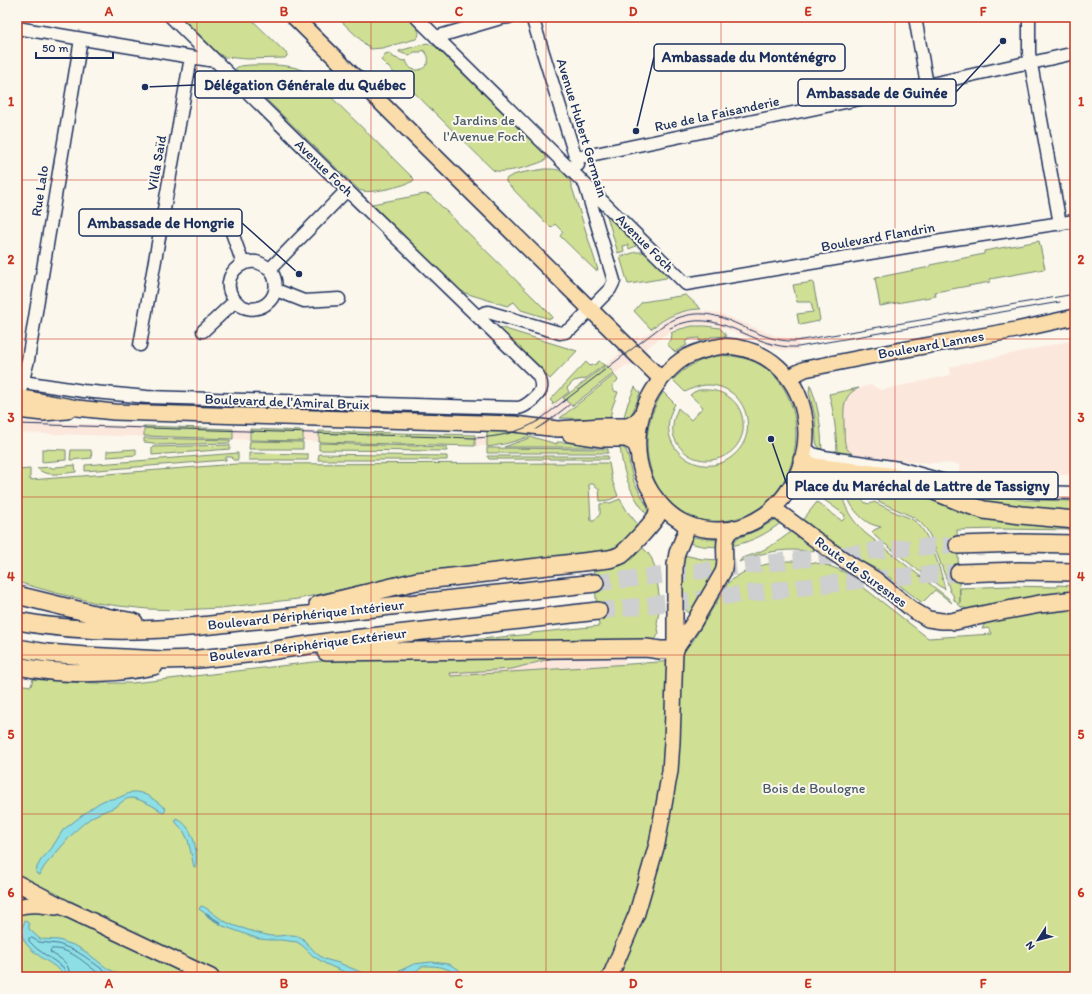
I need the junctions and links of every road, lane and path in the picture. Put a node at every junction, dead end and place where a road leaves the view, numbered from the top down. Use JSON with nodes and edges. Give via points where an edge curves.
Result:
{"nodes":[{"id":1,"x":171,"y":17,"type":"edge"},
{"id":2,"x":294,"y":17,"type":"edge"},
{"id":3,"x":416,"y":17,"type":"edge"},
{"id":4,"x":503,"y":17,"type":"edge"},
{"id":5,"x":532,"y":17,"type":"edge"},
{"id":6,"x":915,"y":17,"type":"edge"},
{"id":7,"x":1029,"y":17,"type":"edge"},
{"id":8,"x":17,"y":28,"type":"edge"},
{"id":9,"x":436,"y":37,"type":"junction"},
{"id":10,"x":80,"y":39,"type":"junction"},
{"id":11,"x":1075,"y":54,"type":"edge"},
{"id":12,"x":191,"y":56,"type":"junction"},
{"id":13,"x":215,"y":61,"type":"junction"},
{"id":14,"x":1031,"y":63,"type":"junction"},
{"id":15,"x":927,"y":85,"type":"junction"},
{"id":16,"x":576,"y":158,"type":"junction"},
{"id":17,"x":584,"y":182,"type":"junction"},
{"id":18,"x":347,"y":190,"type":"junction"},
{"id":19,"x":227,"y":218,"type":"dead end"},
{"id":20,"x":1075,"y":221,"type":"edge"},
{"id":21,"x":1060,"y":224,"type":"junction"},
{"id":22,"x":243,"y":264,"type":"junction"},
{"id":23,"x":270,"y":269,"type":"junction"},
{"id":24,"x":686,"y":284,"type":"joint"},
{"id":25,"x":276,"y":290,"type":"junction"},
{"id":26,"x":339,"y":299,"type":"dead end"},
{"id":27,"x":235,"y":301,"type":"junction"},
{"id":28,"x":590,"y":309,"type":"junction"},
{"id":29,"x":478,"y":317,"type":"junction"},
{"id":30,"x":1075,"y":317,"type":"edge"},
{"id":31,"x":203,"y":331,"type":"dead end"},
{"id":32,"x":140,"y":345,"type":"dead end"},
{"id":33,"x":789,"y":378,"type":"junction"},
{"id":34,"x":661,"y":379,"type":"junction"},
{"id":35,"x":23,"y":382,"type":"junction"},
{"id":36,"x":542,"y":386,"type":"joint"},
{"id":37,"x":17,"y":395,"type":"edge"},
{"id":38,"x":17,"y":410,"type":"edge"},
{"id":39,"x":92,"y":410,"type":"junction"},
{"id":40,"x":641,"y":416,"type":"junction"},
{"id":41,"x":544,"y":428,"type":"junction"},
{"id":42,"x":638,"y":451,"type":"junction"},
{"id":43,"x":804,"y":454,"type":"junction"},
{"id":44,"x":1075,"y":493,"type":"edge"},
{"id":45,"x":655,"y":499,"type":"junction"},
{"id":46,"x":773,"y":508,"type":"junction"},
{"id":47,"x":680,"y":520,"type":"junction"},
{"id":48,"x":1075,"y":520,"type":"edge"},
{"id":49,"x":736,"y":528,"type":"junction"},
{"id":50,"x":1075,"y":544,"type":"edge"},
{"id":51,"x":958,"y":545,"type":"tunnel mouth"},
{"id":52,"x":1075,"y":572,"type":"edge"},
{"id":53,"x":959,"y":573,"type":"tunnel mouth"},
{"id":54,"x":595,"y":583,"type":"tunnel mouth"},
{"id":55,"x":17,"y":595,"type":"edge"},
{"id":56,"x":1075,"y":600,"type":"edge"},
{"id":57,"x":598,"y":611,"type":"tunnel mouth"},
{"id":58,"x":252,"y":620,"type":"junction"},
{"id":59,"x":17,"y":621,"type":"edge"},
{"id":60,"x":956,"y":621,"type":"joint"},
{"id":61,"x":188,"y":627,"type":"junction"},
{"id":62,"x":17,"y":648,"type":"edge"},
{"id":63,"x":675,"y":650,"type":"junction"},
{"id":64,"x":256,"y":653,"type":"junction"},
{"id":65,"x":198,"y":659,"type":"junction"},
{"id":66,"x":17,"y":666,"type":"edge"},
{"id":67,"x":17,"y":883,"type":"edge"},
{"id":68,"x":17,"y":907,"type":"edge"},
{"id":69,"x":65,"y":908,"type":"junction"},
{"id":70,"x":211,"y":977,"type":"edge"},
{"id":71,"x":610,"y":977,"type":"edge"}],
"edges":[{"from":1,"to":13,"type":"street","name":"Avenue Foch"},
{"from":2,"to":28,"type":"main road"},
{"from":3,"to":9,"type":"street","name":"Avenue Foch"},
{"from":4,"to":9,"type":"street"},
{"from":5,"to":16,"type":"street","name":"Avenue Hubert Germain"},
{"from":6,"to":15,"type":"street"},
{"from":7,"to":14,"type":"street"},
{"from":8,"to":10,"type":"street"},
{"from":9,"to":17,"type":"street","name":"Avenue Foch"},
{"from":10,"to":12,"type":"street"},
{"from":10,"to":35,"type":"street","name":"Rue Lalo"},
{"from":11,"to":14,"type":"street","name":"Rue de la Faisanderie"},
{"from":12,"to":13,"type":"street"},
{"from":12,"to":32,"type":"street","name":"Villa Saïd"},
{"from":13,"to":18,"type":"street","name":"Avenue Foch"},
{"from":14,"to":15,"type":"street","name":"Rue de la Faisanderie"},
{"from":14,"to":21,"type":"street"},
{"from":15,"to":16,"type":"street","name":"Rue de la Faisanderie"},
{"from":16,"to":17,"type":"street","name":"Avenue Hubert Germain"},
{"from":17,"to":24,"type":"street","name":"Avenue Foch"},
{"from":17,"to":28,"type":"street","name":"Avenue Hubert Germain","via":[[614,280],[610,289]]},
{"from":18,"to":23,"type":"street"},
{"from":18,"to":29,"type":"street","name":"Avenue Foch"},
{"from":19,"to":22,"type":"street"},
{"from":20,"to":21,"type":"street","name":"Boulevard Flandrin"},
{"from":21,"to":24,"type":"street","name":"Boulevard Flandrin"},
{"from":22,"to":23,"type":"street","via":[[257,262]]},
{"from":22,"to":27,"type":"street","via":[[236,268],[229,280],[229,288]]},
{"from":23,"to":25,"type":"street","via":[[276,282]]},
{"from":25,"to":26,"type":"street","via":[[304,301]]},
{"from":25,"to":27,"type":"street","via":[[268,303],[255,309],[240,306]]},
{"from":27,"to":31,"type":"street"},
{"from":28,"to":29,"type":"street","via":[[572,328],[563,333],[488,312]]},
{"from":28,"to":34,"type":"main road"},
{"from":29,"to":36,"type":"street","name":"Avenue Foch","via":[[538,376]]},
{"from":30,"to":33,"type":"main road","name":"Boulevard Lannes","via":[[805,369]]},
{"from":33,"to":34,"type":"main road","via":[[761,355],[746,349],[723,346],[705,349],[685,358]]},
{"from":33,"to":43,"type":"main road","via":[[802,405],[806,424]]},
{"from":34,"to":40,"type":"main road"},
{"from":35,"to":36,"type":"street","name":"Boulevard de l'Amiral Bruix","via":[[170,398],[518,408],[528,404]]},
{"from":35,"to":37,"type":"street","name":"Rue Lalo"},
{"from":37,"to":39,"type":"main road","name":"Boulevard de l'Amiral Bruix"},
{"from":38,"to":39,"type":"main road","name":"Boulevard de l'Amiral Bruix","via":[[43,413]]},
{"from":39,"to":41,"type":"main road","name":"Boulevard de l'Amiral Bruix","via":[[514,424]]},
{"from":40,"to":41,"type":"main road","name":"Boulevard de l'Amiral Bruix","via":[[627,426]]},
{"from":40,"to":42,"type":"main road"},
{"from":41,"to":42,"type":"main road","name":"Boulevard de l'Amiral Bruix","via":[[587,437],[626,439],[634,443]]},
{"from":42,"to":45,"type":"main road","via":[[644,480]]},
{"from":43,"to":44,"type":"street","via":[[899,468],[945,481],[1037,492]]},
{"from":43,"to":46,"type":"main road","via":[[792,485]]},
{"from":43,"to":48,"type":"highway","via":[[814,467],[889,476],[912,482],[984,510]]},
{"from":45,"to":47,"type":"main road"},
{"from":45,"to":58,"type":"highway","via":[[658,511],[655,518],[627,550],[616,557],[417,581]]},
{"from":46,"to":49,"type":"main road","via":[[755,521]]},
{"from":46,"to":60,"type":"main road","name":"Route de Suresnes","via":[[831,551],[876,580],[913,610],[928,619]]},
{"from":47,"to":49,"type":"main road","via":[[706,529]]},
{"from":47,"to":63,"type":"main road","via":[[686,531],[676,561]]},
{"from":49,"to":63,"type":"main road","via":[[725,538],[726,563],[723,572]]},
{"from":50,"to":51,"type":"highway"},
{"from":52,"to":53,"type":"highway"},
{"from":54,"to":58,"type":"highway","name":"Boulevard Périphérique Intérieur"},
{"from":55,"to":61,"type":"highway","via":[[106,617]]},
{"from":56,"to":60,"type":"highway","via":[[1040,604]]},
{"from":57,"to":64,"type":"highway","name":"Boulevard Périphérique Extérieur","via":[[335,641]]},
{"from":58,"to":61,"type":"highway","name":"Boulevard Périphérique Intérieur"},
{"from":59,"to":61,"type":"highway","name":"Boulevard Périphérique Intérieur","via":[[92,629]]},
{"from":62,"to":65,"type":"highway","name":"Boulevard Périphérique Extérieur","via":[[86,656]]},
{"from":63,"to":64,"type":"highway","via":[[646,648]]},
{"from":63,"to":71,"type":"main road","via":[[670,771],[657,844],[637,913]]},
{"from":64,"to":65,"type":"highway","name":"Boulevard Périphérique Extérieur"},
{"from":65,"to":66,"type":"highway","via":[[102,673],[62,672]]},
{"from":67,"to":69,"type":"main road"},
{"from":68,"to":69,"type":"main road","via":[[36,905]]},
{"from":69,"to":70,"type":"main road"}]}
